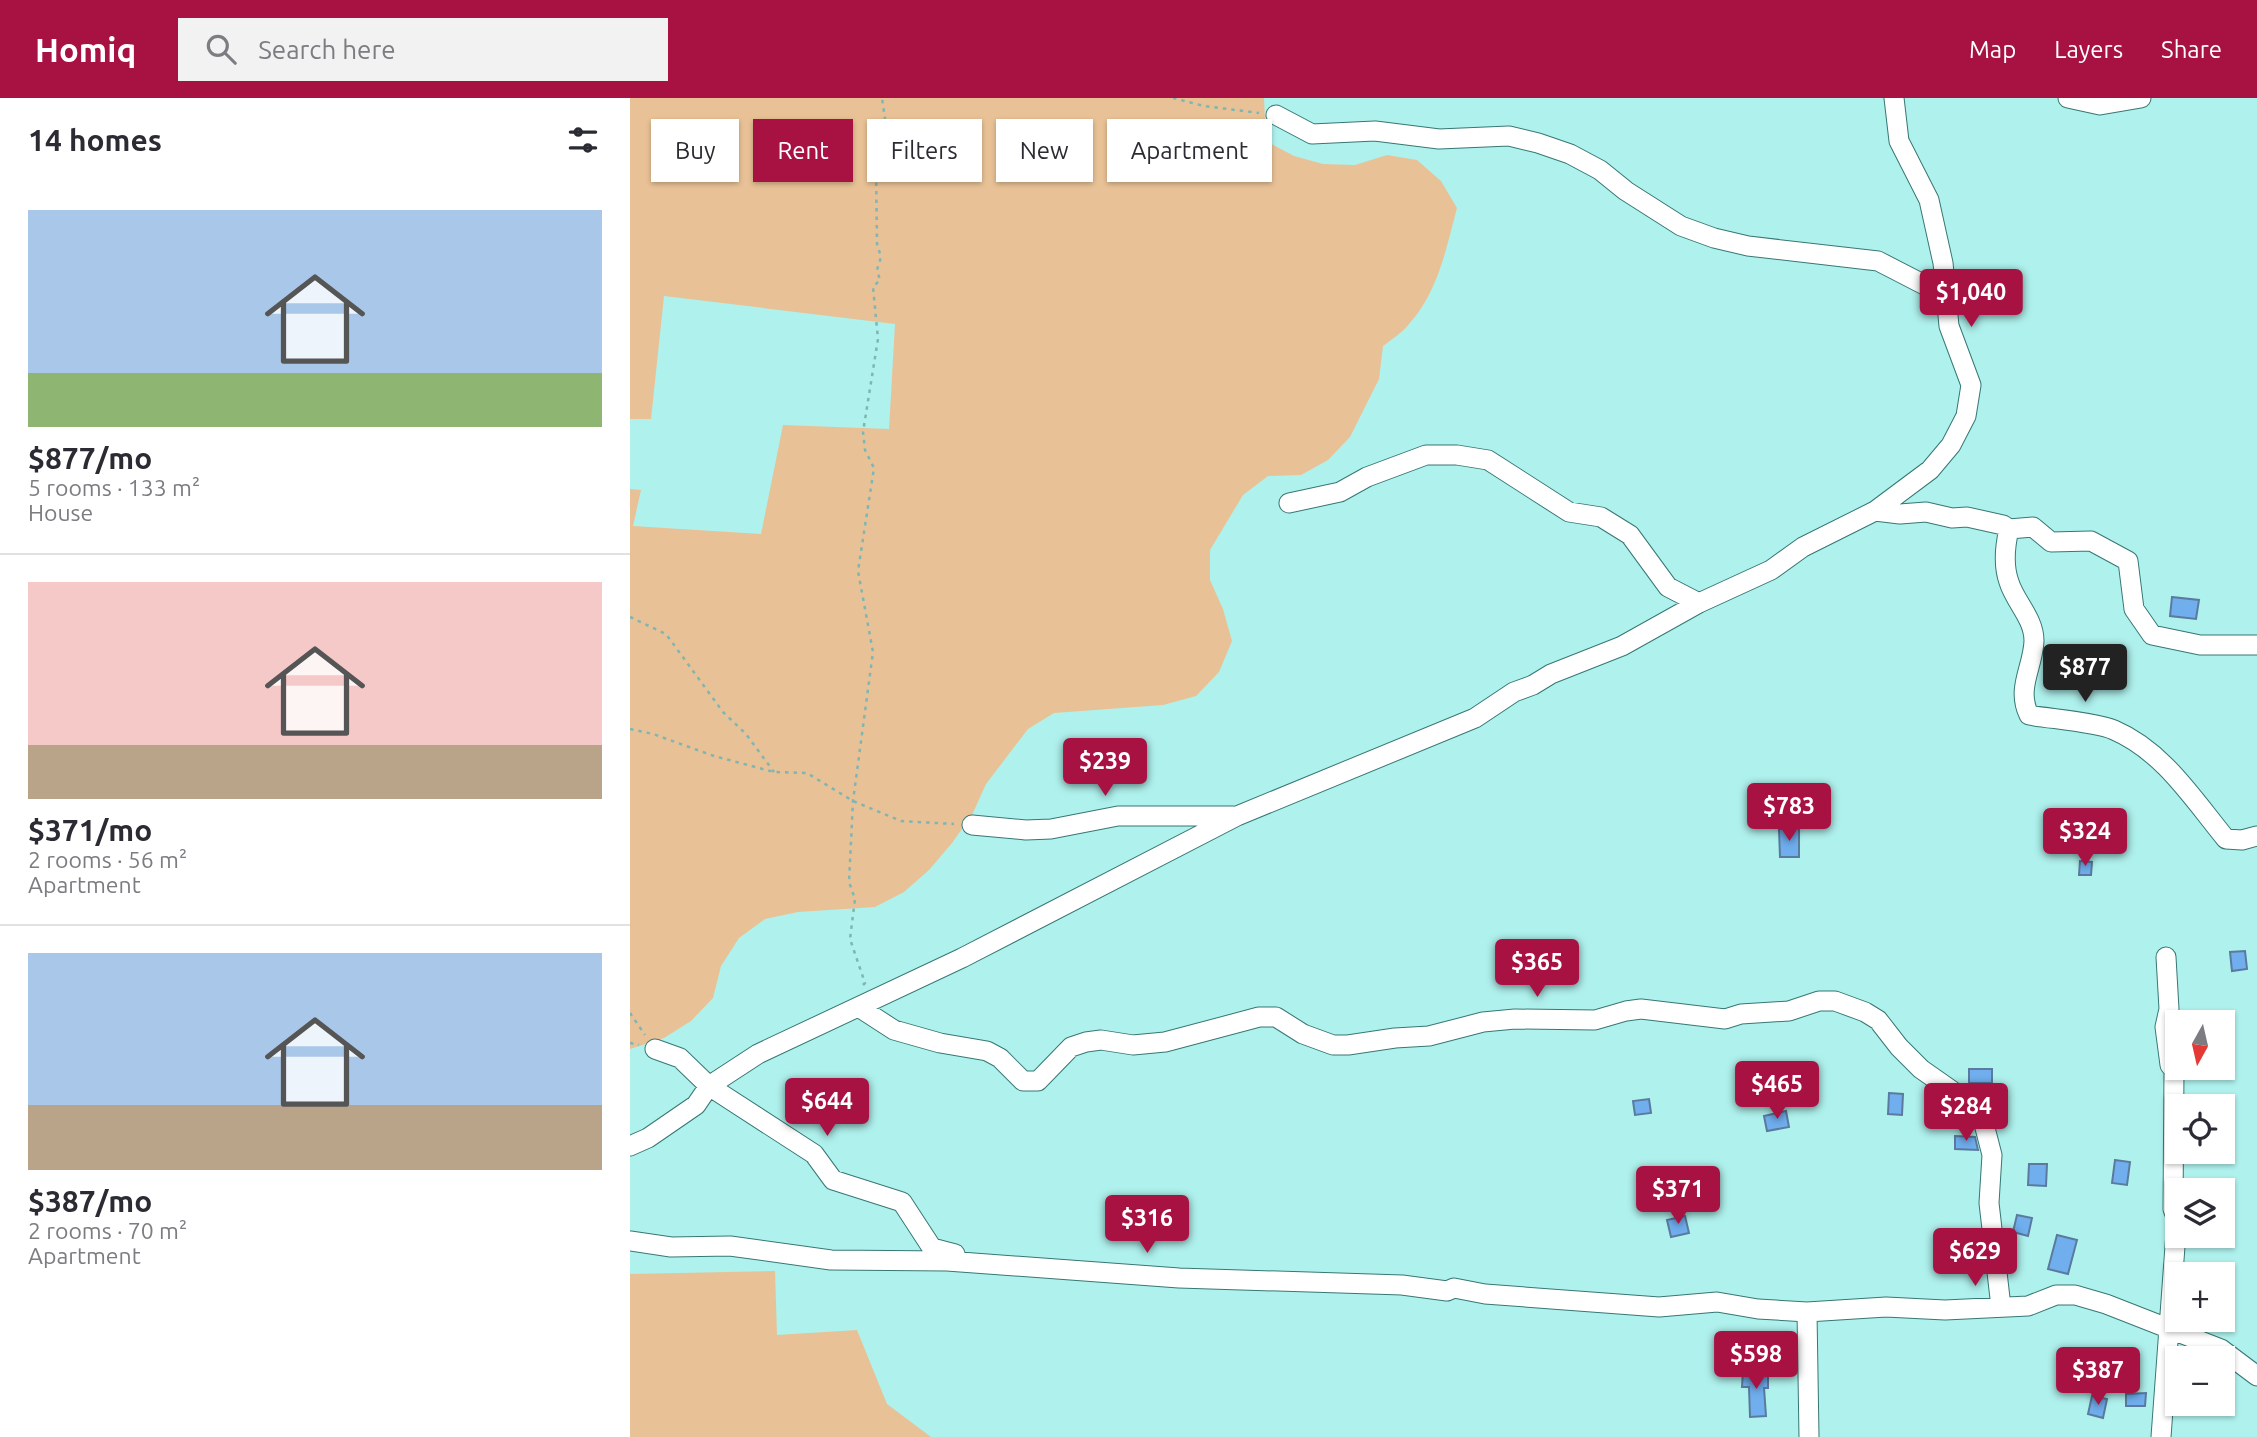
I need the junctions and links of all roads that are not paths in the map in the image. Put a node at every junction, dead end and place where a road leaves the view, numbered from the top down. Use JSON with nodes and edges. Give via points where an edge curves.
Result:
{"nodes":[{"id":1,"x":1894,"y":98,"type":"edge"},
{"id":2,"x":2068,"y":98,"type":"edge"},
{"id":3,"x":2141,"y":98,"type":"edge"},
{"id":4,"x":1276,"y":115,"type":"road end"},
{"id":5,"x":1944,"y":295,"type":"junction"},
{"id":6,"x":1289,"y":503,"type":"dead end"},
{"id":7,"x":1875,"y":511,"type":"junction"},
{"id":8,"x":2009,"y":529,"type":"junction"},
{"id":9,"x":1699,"y":603,"type":"junction"},
{"id":10,"x":2257,"y":645,"type":"edge"},
{"id":11,"x":1237,"y":816,"type":"junction"},
{"id":12,"x":972,"y":825,"type":"road end"},
{"id":13,"x":2257,"y":836,"type":"edge"},
{"id":14,"x":2166,"y":957,"type":"dead end"},
{"id":15,"x":860,"y":1008,"type":"junction"},
{"id":16,"x":655,"y":1049,"type":"road end"},
{"id":17,"x":709,"y":1086,"type":"junction"},
{"id":18,"x":630,"y":1146,"type":"edge"},
{"id":19,"x":630,"y":1241,"type":"edge"},
{"id":20,"x":963,"y":1262,"type":"junction"},
{"id":21,"x":2174,"y":1262,"type":"edge"},
{"id":22,"x":2001,"y":1307,"type":"junction"},
{"id":23,"x":1807,"y":1312,"type":"junction"},
{"id":24,"x":2165,"y":1328,"type":"edge"},
{"id":25,"x":2169,"y":1332,"type":"edge"},
{"id":26,"x":2177,"y":1332,"type":"edge"},
{"id":27,"x":2257,"y":1376,"type":"edge"},
{"id":28,"x":1809,"y":1437,"type":"edge"},
{"id":29,"x":2161,"y":1437,"type":"edge"}],
"edges":[{"from":1,"to":5,"type":"street","via":[[1899,141],[1928,200],[1943,263]]},
{"from":2,"to":3,"type":"street","via":[[2101,105]]},
{"from":4,"to":5,"type":"street","via":[[1312,134],[1374,131],[1439,139],[1509,136],[1538,143],[1600,170],[1681,226],[1748,246],[1878,261]]},
{"from":5,"to":7,"type":"street","via":[[1949,326],[1971,385],[1966,416],[1951,445],[1930,470]]},
{"from":6,"to":9,"type":"street","via":[[1340,492],[1426,455],[1488,460],[1569,512],[1601,517],[1630,535],[1668,587]]},
{"from":7,"to":8,"type":"street","via":[[1967,517]]},
{"from":7,"to":9,"type":"street","via":[[1803,547],[1771,570]]},
{"from":8,"to":10,"type":"street","via":[[2033,527],[2051,542],[2091,541],[2128,561],[2134,609],[2152,635],[2200,645]]},
{"from":8,"to":13,"type":"street","via":[[2004,550],[2009,583],[2025,610],[2034,640],[2022,701],[2029,715],[2112,729],[2141,744],[2165,765],[2226,839]]},
{"from":9,"to":11,"type":"street","via":[[1622,646],[1514,692],[1475,718]]},
{"from":11,"to":12,"type":"street","via":[[1118,816],[1026,830]]},
{"from":11,"to":15,"type":"street"},
{"from":14,"to":21,"type":"street","via":[[2169,1009],[2165,1027],[2174,1069]]},
{"from":15,"to":17,"type":"street","via":[[758,1054]]},
{"from":15,"to":22,"type":"street","via":[[894,1030],[986,1051],[1023,1081],[1038,1082],[1070,1047],[1086,1042],[1165,1042],[1259,1017],[1276,1017],[1303,1034],[1332,1045],[1348,1045],[1516,1019],[1595,1020],[1641,1009],[1725,1018],[1835,1001],[1878,1020],[1921,1069],[1961,1097],[1984,1124],[1992,1155],[1989,1203]]},
{"from":16,"to":17,"type":"street","via":[[680,1058]]},
{"from":17,"to":18,"type":"street","via":[[696,1105]]},
{"from":17,"to":20,"type":"street","via":[[814,1154],[834,1180],[902,1202],[932,1248],[958,1255]]},
{"from":19,"to":20,"type":"street","via":[[671,1247],[730,1246],[831,1260]]},
{"from":20,"to":23,"type":"street","via":[[1179,1278],[1454,1288],[1659,1307],[1717,1302]]},
{"from":22,"to":23,"type":"street"},
{"from":22,"to":24,"type":"street","via":[[2075,1295]]},
{"from":23,"to":28,"type":"street"},
{"from":25,"to":29,"type":"street"},
{"from":26,"to":27,"type":"street","via":[[2221,1349]]}]}
